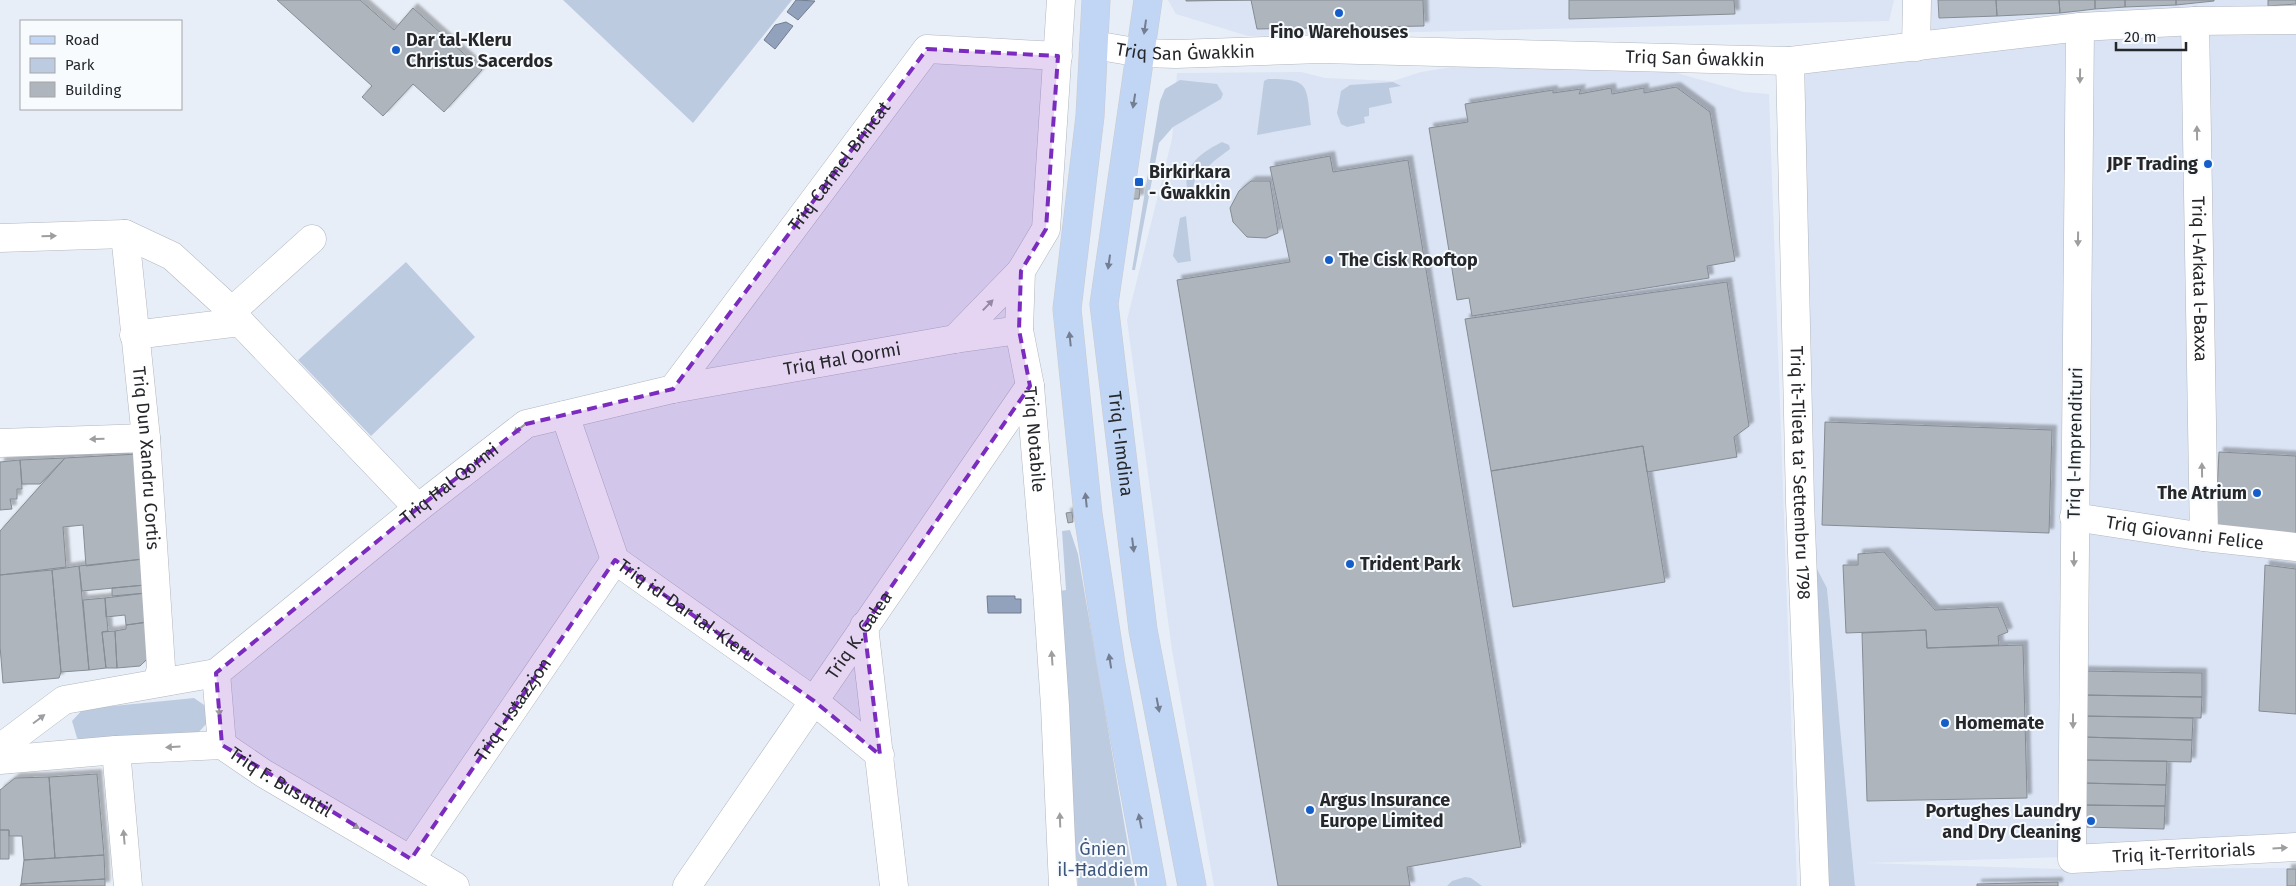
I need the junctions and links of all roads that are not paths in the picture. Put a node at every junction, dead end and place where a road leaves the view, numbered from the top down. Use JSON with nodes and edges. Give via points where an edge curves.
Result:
{"nodes":[{"id":1,"x":1061,"y":0,"type":"edge"},
{"id":2,"x":1096,"y":0,"type":"edge"},
{"id":3,"x":1148,"y":0,"type":"edge"},
{"id":4,"x":1917,"y":0,"type":"edge"},
{"id":5,"x":2296,"y":20,"type":"edge"},
{"id":6,"x":2194,"y":21,"type":"junction"},
{"id":7,"x":2080,"y":27,"type":"junction"},
{"id":8,"x":1094,"y":45,"type":"junction"},
{"id":9,"x":1916,"y":47,"type":"junction"},
{"id":10,"x":1141,"y":53,"type":"junction"},
{"id":11,"x":1058,"y":56,"type":"junction"},
{"id":12,"x":1790,"y":61,"type":"junction"},
{"id":13,"x":125,"y":234,"type":"junction"},
{"id":14,"x":0,"y":238,"type":"edge"},
{"id":15,"x":312,"y":239,"type":"dead end"},
{"id":16,"x":1021,"y":270,"type":"junction"},
{"id":17,"x":236,"y":317,"type":"junction"},
{"id":18,"x":1019,"y":330,"type":"junction"},
{"id":19,"x":134,"y":335,"type":"junction"},
{"id":20,"x":955,"y":339,"type":"junction"},
{"id":21,"x":1030,"y":386,"type":"junction"},
{"id":22,"x":673,"y":388,"type":"junction"},
{"id":23,"x":565,"y":415,"type":"junction"},
{"id":24,"x":146,"y":438,"type":"junction"},
{"id":25,"x":0,"y":443,"type":"edge"},
{"id":26,"x":418,"y":508,"type":"junction"},
{"id":27,"x":2074,"y":517,"type":"junction"},
{"id":28,"x":2204,"y":537,"type":"junction"},
{"id":29,"x":2296,"y":547,"type":"edge"},
{"id":30,"x":616,"y":560,"type":"junction"},
{"id":31,"x":864,"y":626,"type":"junction"},
{"id":32,"x":216,"y":673,"type":"junction"},
{"id":33,"x":158,"y":682,"type":"junction"},
{"id":34,"x":814,"y":701,"type":"junction"},
{"id":35,"x":222,"y":745,"type":"junction"},
{"id":36,"x":0,"y":748,"type":"edge"},
{"id":37,"x":116,"y":750,"type":"junction"},
{"id":38,"x":880,"y":755,"type":"junction"},
{"id":39,"x":0,"y":760,"type":"edge"},
{"id":40,"x":2296,"y":847,"type":"edge"},
{"id":41,"x":410,"y":858,"type":"junction"},
{"id":42,"x":2072,"y":859,"type":"joint"},
{"id":43,"x":441,"y":882,"type":"edge"},
{"id":44,"x":128,"y":886,"type":"edge"},
{"id":45,"x":687,"y":886,"type":"edge"},
{"id":46,"x":894,"y":886,"type":"edge"},
{"id":47,"x":1063,"y":886,"type":"edge"},
{"id":48,"x":1152,"y":886,"type":"edge"},
{"id":49,"x":1192,"y":886,"type":"edge"},
{"id":50,"x":1815,"y":886,"type":"edge"}],
"edges":[{"from":1,"to":11,"type":"street","name":"Triq Notabile"},
{"from":2,"to":8,"type":"main road"},
{"from":3,"to":10,"type":"main road","name":"Triq l-Imdina","one_way":true},
{"from":4,"to":9,"type":"street"},
{"from":5,"to":6,"type":"street","name":"Triq San Ġwakkin"},
{"from":6,"to":7,"type":"street","name":"Triq San Ġwakkin"},
{"from":28,"to":6,"type":"street","name":"Triq l-Arkata l-Baxxa","one_way":true},
{"from":7,"to":9,"type":"street","name":"Triq San Ġwakkin"},
{"from":7,"to":27,"type":"street","name":"Triq l-Imprendituri","one_way":true},
{"from":8,"to":10,"type":"street","name":"Triq San Ġwakkin"},
{"from":48,"to":8,"type":"main road","one_way":true,"via":[[1111,665],[1088,514],[1066,309],[1090,116]]},
{"from":9,"to":12,"type":"street","name":"Triq San Ġwakkin"},
{"from":10,"to":12,"type":"street","name":"Triq San Ġwakkin","via":[[1321,49]]},
{"from":10,"to":49,"type":"main road","name":"Triq l-Imdina","one_way":true,"via":[[1104,304],[1143,630]]},
{"from":11,"to":16,"type":"street","name":"Triq Notabile","via":[[1046,229]]},
{"from":11,"to":22,"type":"street","name":"Triq Carmel Brincat","via":[[927,49]]},
{"from":12,"to":50,"type":"street","name":"Triq it-Tlieta ta' Settembru 1798","via":[[1800,502]]},
{"from":14,"to":13,"type":"street","one_way":true},
{"from":13,"to":17,"type":"street","via":[[172,256]]},
{"from":13,"to":19,"type":"street","name":"Triq Dun Xandru Cortis"},
{"from":15,"to":17,"type":"street"},
{"from":16,"to":18,"type":"street","name":"Triq Notabile"},
{"from":20,"to":16,"type":"street","one_way":true},
{"from":17,"to":19,"type":"street"},
{"from":17,"to":26,"type":"street"},
{"from":18,"to":20,"type":"street","name":"Triq Ħal Qormi"},
{"from":18,"to":21,"type":"street","name":"Triq Notabile"},
{"from":19,"to":24,"type":"street","name":"Triq Dun Xandru Cortis"},
{"from":20,"to":22,"type":"street","name":"Triq Ħal Qormi"},
{"from":21,"to":31,"type":"street","name":"Triq K. Galea"},
{"from":47,"to":21,"type":"street","name":"Triq Notabile","one_way":true,"via":[[1055,706]]},
{"from":22,"to":23,"type":"street","name":"Triq Ħal Qormi"},
{"from":23,"to":26,"type":"street","name":"Triq Ħal Qormi","one_way":true,"via":[[526,424]]},
{"from":23,"to":30,"type":"street","name":"Triq id-Dar tal-Kleru"},
{"from":24,"to":25,"type":"street","one_way":true},
{"from":24,"to":33,"type":"street","name":"Triq Dun Xandru Cortis","via":[[161,667]]},
{"from":26,"to":32,"type":"street","name":"Triq Ħal Qormi"},
{"from":27,"to":28,"type":"street","name":"Triq Giovanni Felice"},
{"from":27,"to":42,"type":"street","name":"Triq l-Imprendituri","one_way":true},
{"from":28,"to":29,"type":"street","name":"Triq Giovanni Felice"},
{"from":30,"to":34,"type":"street","name":"Triq id-Dar tal-Kleru"},
{"from":30,"to":41,"type":"street","name":"Triq l-Istazzjon"},
{"from":31,"to":34,"type":"street","name":"Triq K. Galea"},
{"from":31,"to":38,"type":"street"},
{"from":32,"to":33,"type":"street"},
{"from":32,"to":35,"type":"street","one_way":true},
{"from":36,"to":33,"type":"street","one_way":true,"via":[[64,700]]},
{"from":34,"to":38,"type":"street","name":"Triq id-Dar tal-Kleru"},
{"from":34,"to":45,"type":"street","name":"Triq K. Galea"},
{"from":35,"to":37,"type":"street","name":"Triq F. Busuttil","one_way":true},
{"from":35,"to":41,"type":"street","name":"Triq F. Busuttil","one_way":true},
{"from":37,"to":39,"type":"street","name":"Triq F. Busuttil"},
{"from":44,"to":37,"type":"street","one_way":true},
{"from":38,"to":46,"type":"street"},
{"from":42,"to":40,"type":"street","name":"Triq it-Territorials","one_way":true},
{"from":41,"to":43,"type":"street","name":"Triq F. Busuttil"}]}
